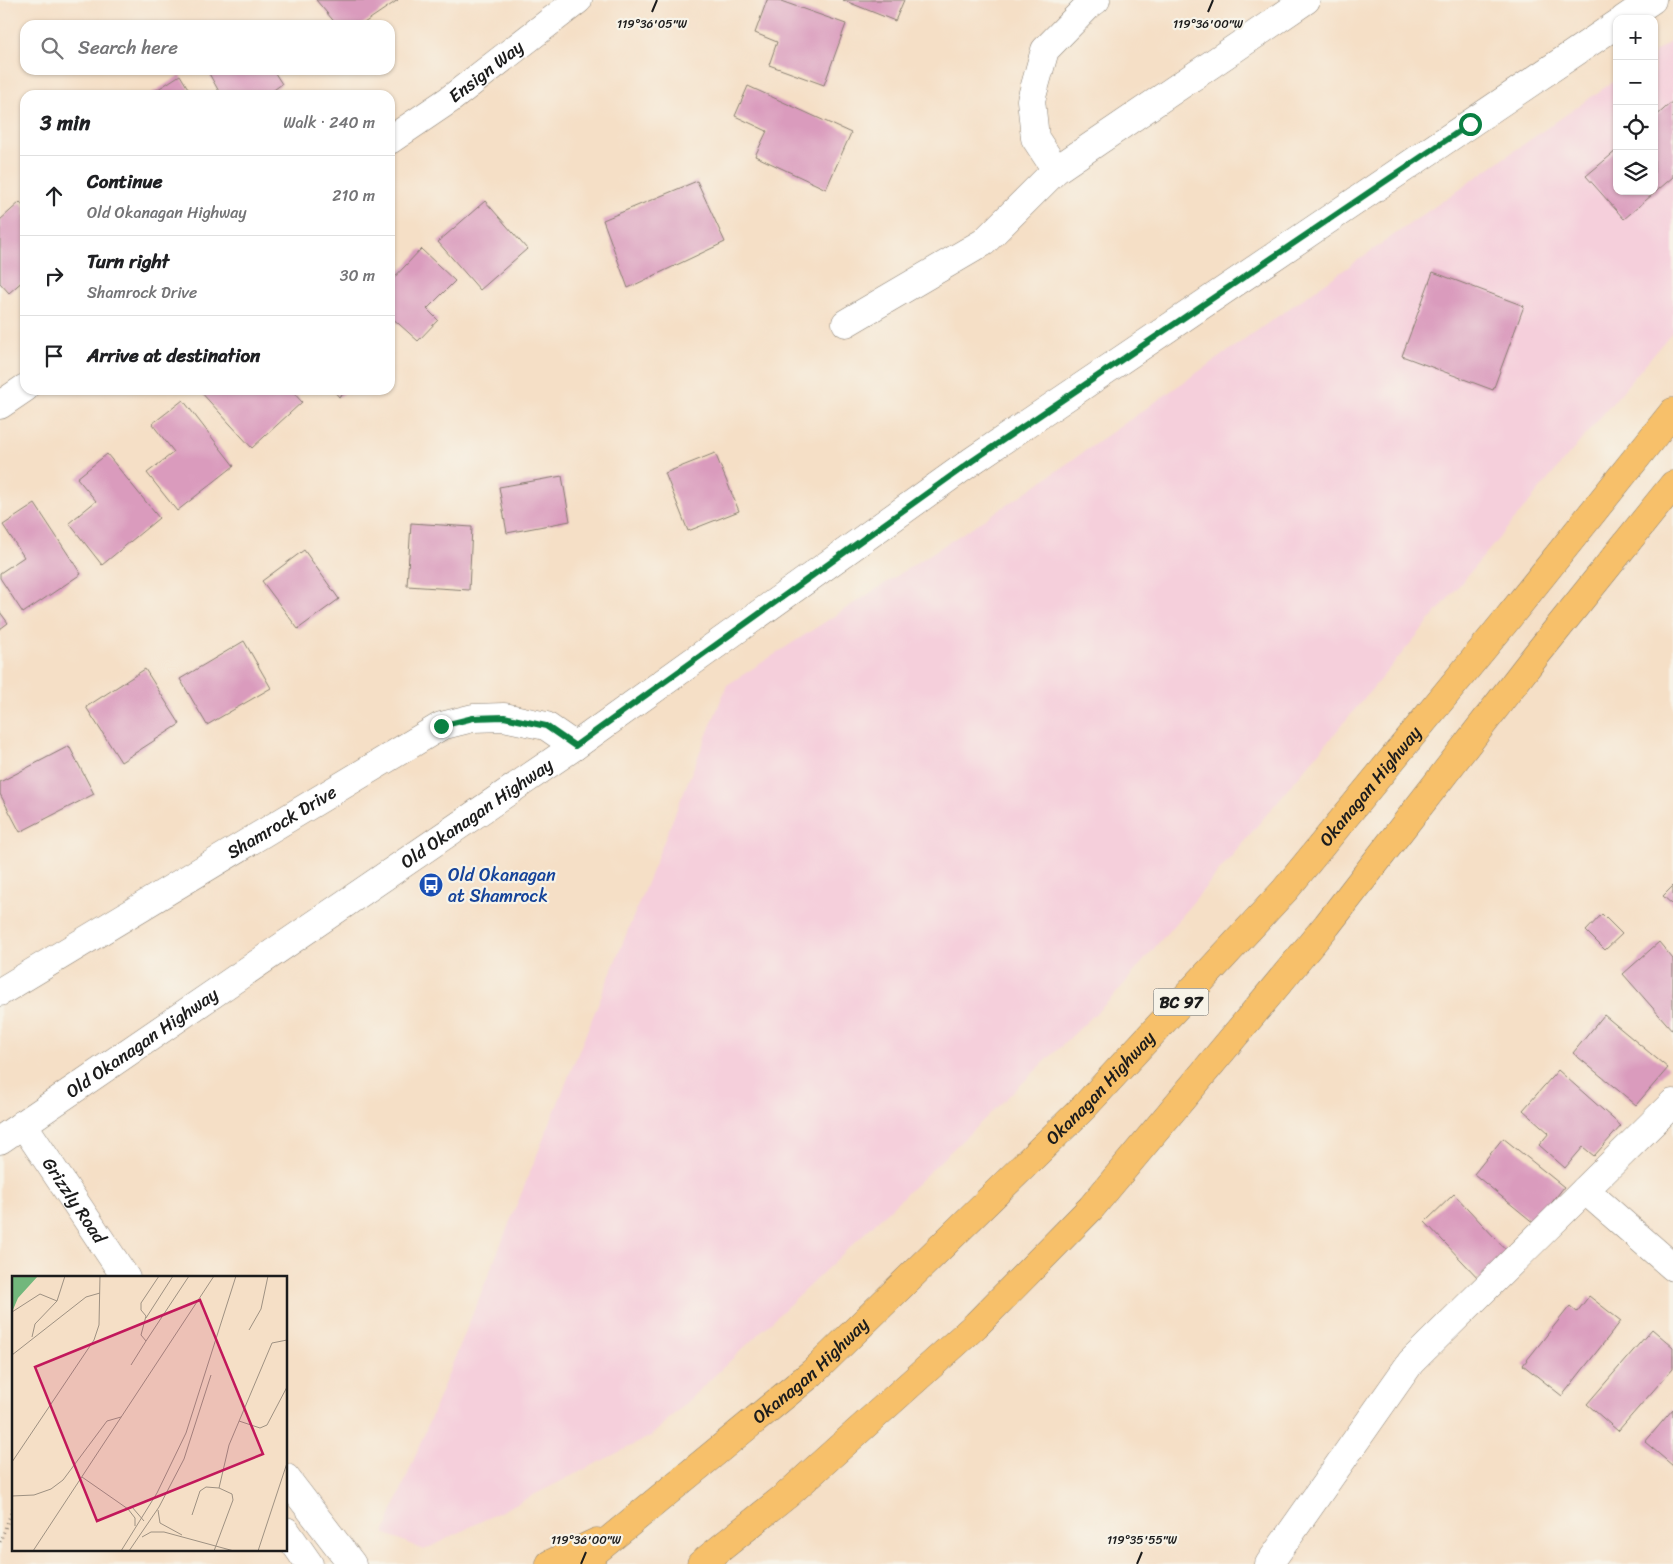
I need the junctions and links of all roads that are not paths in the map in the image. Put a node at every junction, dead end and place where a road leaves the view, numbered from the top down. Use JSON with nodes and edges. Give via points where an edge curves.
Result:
{"nodes":[{"id":1,"x":578,"y":0,"type":"edge"},
{"id":2,"x":1096,"y":0,"type":"edge"},
{"id":3,"x":1306,"y":0,"type":"edge"},
{"id":4,"x":1652,"y":0,"type":"edge"},
{"id":5,"x":1630,"y":15,"type":"edge"},
{"id":6,"x":1613,"y":27,"type":"edge"},
{"id":7,"x":395,"y":137,"type":"edge"},
{"id":8,"x":1056,"y":170,"type":"junction"},
{"id":9,"x":846,"y":323,"type":"dead end"},
{"id":10,"x":20,"y":392,"type":"edge"},
{"id":11,"x":0,"y":406,"type":"edge"},
{"id":12,"x":1673,"y":412,"type":"edge"},
{"id":13,"x":1673,"y":485,"type":"edge"},
{"id":14,"x":575,"y":746,"type":"junction"},
{"id":15,"x":0,"y":992,"type":"edge"},
{"id":16,"x":1673,"y":1103,"type":"edge"},
{"id":17,"x":23,"y":1124,"type":"junction"},
{"id":18,"x":0,"y":1140,"type":"edge"},
{"id":19,"x":1585,"y":1190,"type":"junction"},
{"id":20,"x":1673,"y":1267,"type":"edge"},
{"id":21,"x":125,"y":1276,"type":"edge"},
{"id":22,"x":288,"y":1481,"type":"edge"},
{"id":23,"x":623,"y":1530,"type":"junction"},
{"id":24,"x":288,"y":1534,"type":"edge"},
{"id":25,"x":309,"y":1564,"type":"edge"},
{"id":26,"x":352,"y":1564,"type":"edge"},
{"id":27,"x":550,"y":1564,"type":"edge"},
{"id":28,"x":580,"y":1564,"type":"edge"},
{"id":29,"x":603,"y":1564,"type":"edge"},
{"id":30,"x":701,"y":1564,"type":"edge"},
{"id":31,"x":1269,"y":1564,"type":"edge"}],
"edges":[{"from":1,"to":7,"type":"street","name":"Ensign Way","via":[[449,100]]},
{"from":2,"to":8,"type":"street","via":[[1045,50],[1031,100],[1035,138]]},
{"from":3,"to":8,"type":"street"},
{"from":4,"to":5,"type":"street"},
{"from":6,"to":14,"type":"street","name":"Old Okanagan Highway","via":[[972,461]]},
{"from":8,"to":9,"type":"street","via":[[984,242]]},
{"from":10,"to":11,"type":"street"},
{"from":12,"to":23,"type":"highway","name":"Okanagan Highway","number":"BC 97","via":[[1285,890],[1084,1107],[812,1373]]},
{"from":13,"to":30,"type":"highway","via":[[1327,925],[1091,1208],[976,1325],[787,1495]]},
{"from":14,"to":15,"type":"street","name":"Shamrock Drive","via":[[546,726],[504,717],[473,718],[441,726]]},
{"from":14,"to":17,"type":"street","name":"Old Okanagan Highway"},
{"from":16,"to":19,"type":"street"},
{"from":17,"to":18,"type":"street","name":"Old Okanagan Highway"},
{"from":17,"to":21,"type":"street","name":"Grizzly Road"},
{"from":19,"to":20,"type":"street"},
{"from":19,"to":31,"type":"street","via":[[1411,1362]]},
{"from":22,"to":26,"type":"street"},
{"from":23,"to":27,"type":"highway"},
{"from":23,"to":28,"type":"highway","name":"Okanagan Highway","number":"BC 97"},
{"from":23,"to":29,"type":"highway"},
{"from":24,"to":25,"type":"street"}]}
